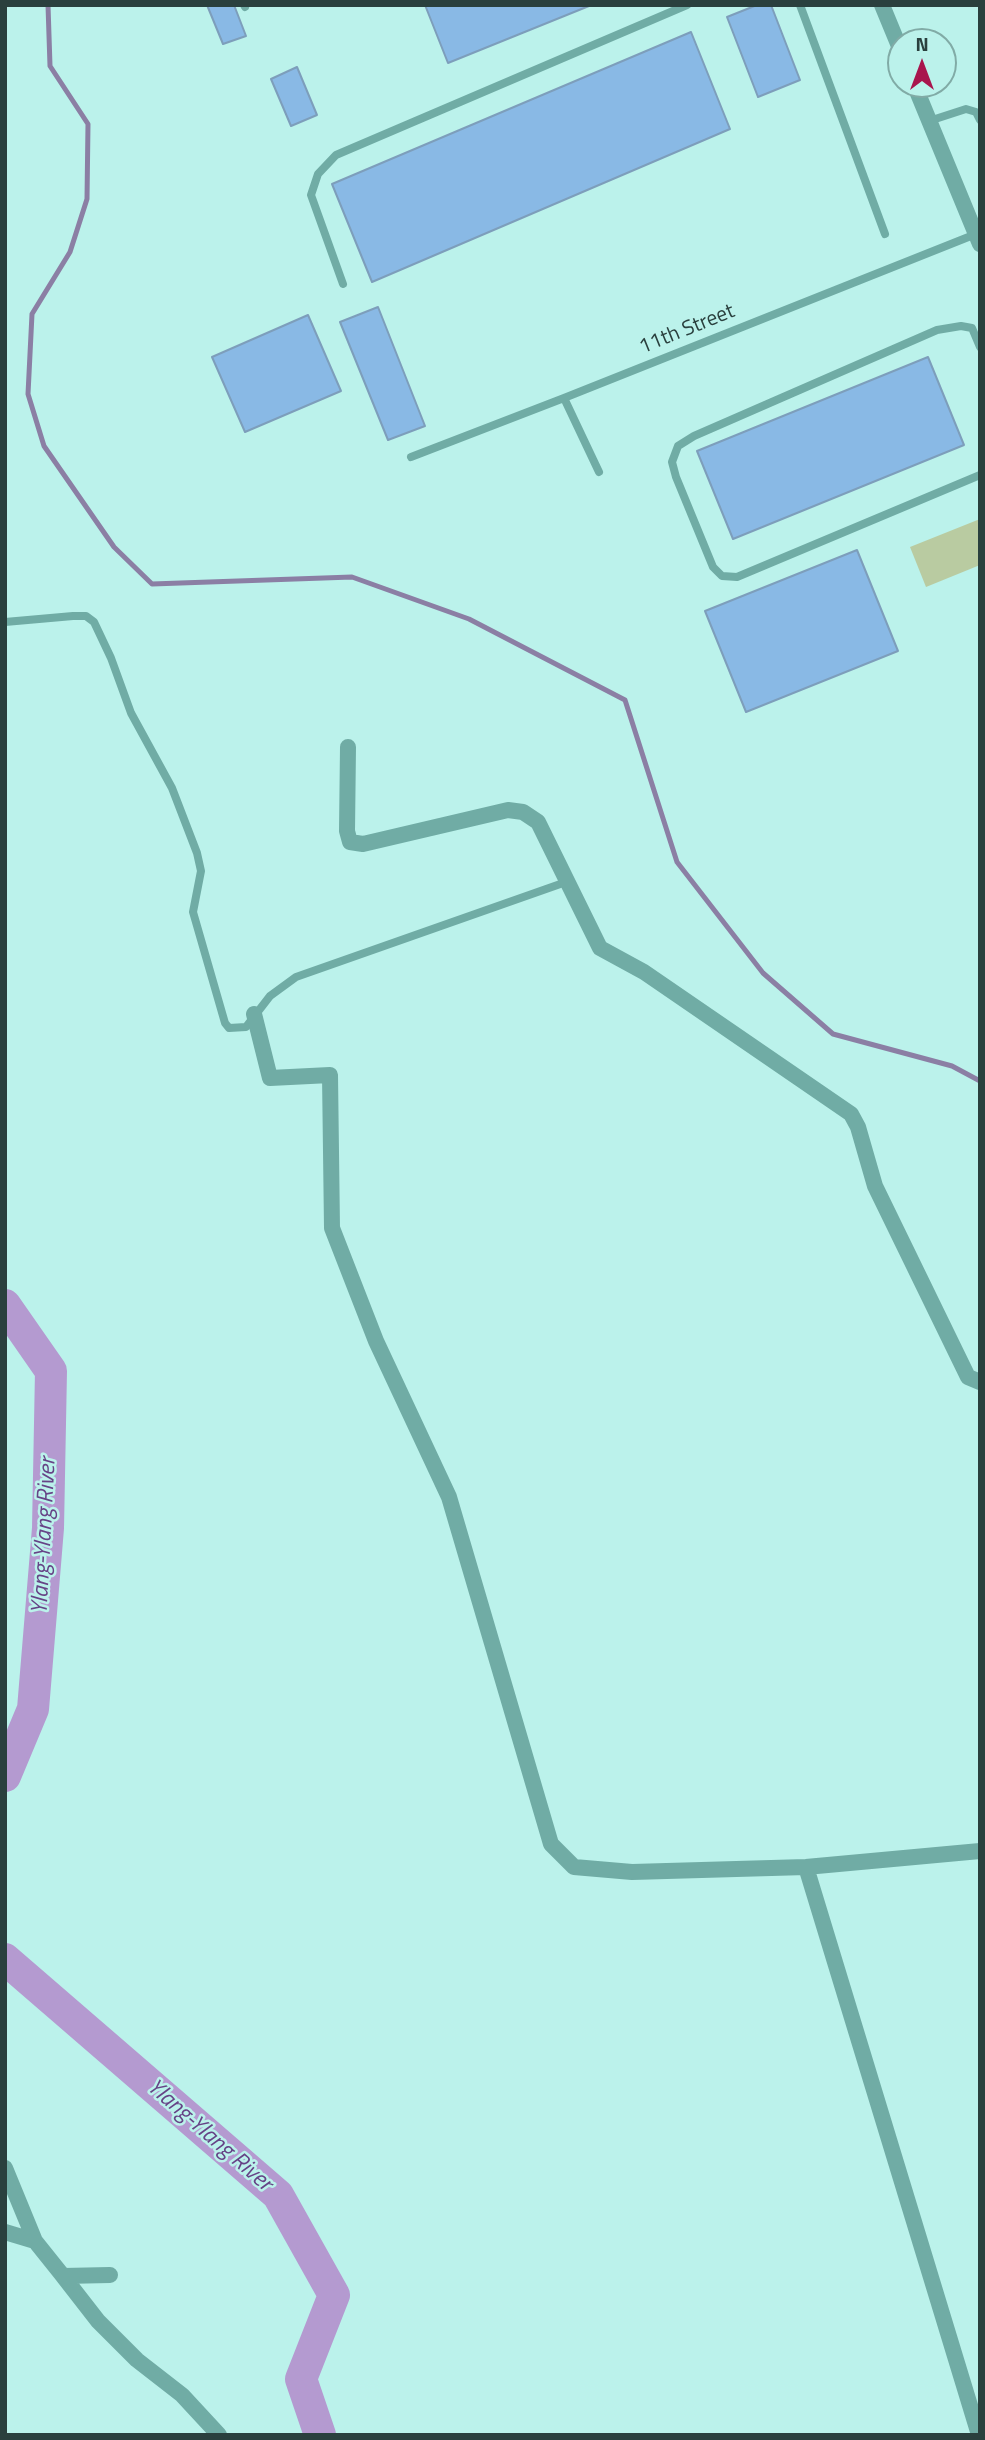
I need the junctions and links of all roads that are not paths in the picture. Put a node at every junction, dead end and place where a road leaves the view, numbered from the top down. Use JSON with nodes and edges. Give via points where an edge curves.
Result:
{"nodes":[{"id":1,"x":687,"y":5,"type":"edge"},
{"id":2,"x":800,"y":5,"type":"edge"},
{"id":3,"x":882,"y":5,"type":"edge"},
{"id":4,"x":892,"y":28,"type":"edge"},
{"id":5,"x":920,"y":98,"type":"edge"},
{"id":6,"x":980,"y":120,"type":"edge"},
{"id":7,"x":929,"y":121,"type":"junction"},
{"id":8,"x":885,"y":234,"type":"dead end"},
{"id":9,"x":978,"y":239,"type":"edge"},
{"id":10,"x":343,"y":284,"type":"dead end"},
{"id":11,"x":980,"y":347,"type":"edge"},
{"id":12,"x":564,"y":398,"type":"junction"},
{"id":13,"x":411,"y":457,"type":"dead end"},
{"id":14,"x":599,"y":472,"type":"dead end"},
{"id":15,"x":980,"y":475,"type":"edge"},
{"id":16,"x":5,"y":622,"type":"edge"},
{"id":17,"x":348,"y":747,"type":"dead end"},
{"id":18,"x":566,"y":882,"type":"junction"},
{"id":19,"x":254,"y":1014,"type":"junction"},
{"id":20,"x":980,"y":1382,"type":"edge"},
{"id":21,"x":980,"y":1852,"type":"edge"},
{"id":22,"x":806,"y":1867,"type":"junction"},
{"id":23,"x":5,"y":2168,"type":"edge"},
{"id":24,"x":5,"y":2232,"type":"edge"},
{"id":25,"x":35,"y":2241,"type":"junction"},
{"id":26,"x":110,"y":2275,"type":"dead end"},
{"id":27,"x":63,"y":2276,"type":"junction"},
{"id":28,"x":219,"y":2435,"type":"edge"},
{"id":29,"x":979,"y":2435,"type":"edge"}],
"edges":[{"from":1,"to":10,"type":"lane","via":[[336,155],[318,174],[311,195]]},
{"from":2,"to":8,"type":"lane"},
{"from":3,"to":4,"type":"street"},
{"from":5,"to":7,"type":"street"},
{"from":6,"to":7,"type":"lane","via":[[976,112],[966,109]]},
{"from":7,"to":9,"type":"street"},
{"from":9,"to":12,"type":"lane","name":"11th Street"},
{"from":11,"to":15,"type":"lane","via":[[972,328],[937,330],[694,436],[678,446],[672,462],[713,567],[729,577]]},
{"from":12,"to":13,"type":"lane","name":"11th Street"},
{"from":12,"to":14,"type":"lane"},
{"from":16,"to":19,"type":"lane","via":[[73,616],[86,616],[94,622],[131,713],[172,788],[197,853],[201,871],[192,912],[225,1023],[229,1028],[246,1027]]},
{"from":17,"to":18,"type":"street","via":[[350,842],[363,844],[508,810],[523,811],[538,822]]},
{"from":18,"to":19,"type":"lane","via":[[296,977]]},
{"from":18,"to":20,"type":"street","via":[[600,948],[654,979],[850,1114],[874,1186],[968,1377]]},
{"from":19,"to":22,"type":"street","via":[[270,1078],[330,1075],[332,1228],[376,1341],[449,1497],[551,1844],[574,1867],[632,1872]]},
{"from":21,"to":22,"type":"street"},
{"from":22,"to":29,"type":"street"},
{"from":23,"to":25,"type":"street"},
{"from":24,"to":25,"type":"street"},
{"from":25,"to":27,"type":"street"},
{"from":26,"to":27,"type":"street"},
{"from":27,"to":28,"type":"street","via":[[98,2321],[182,2395]]}]}
